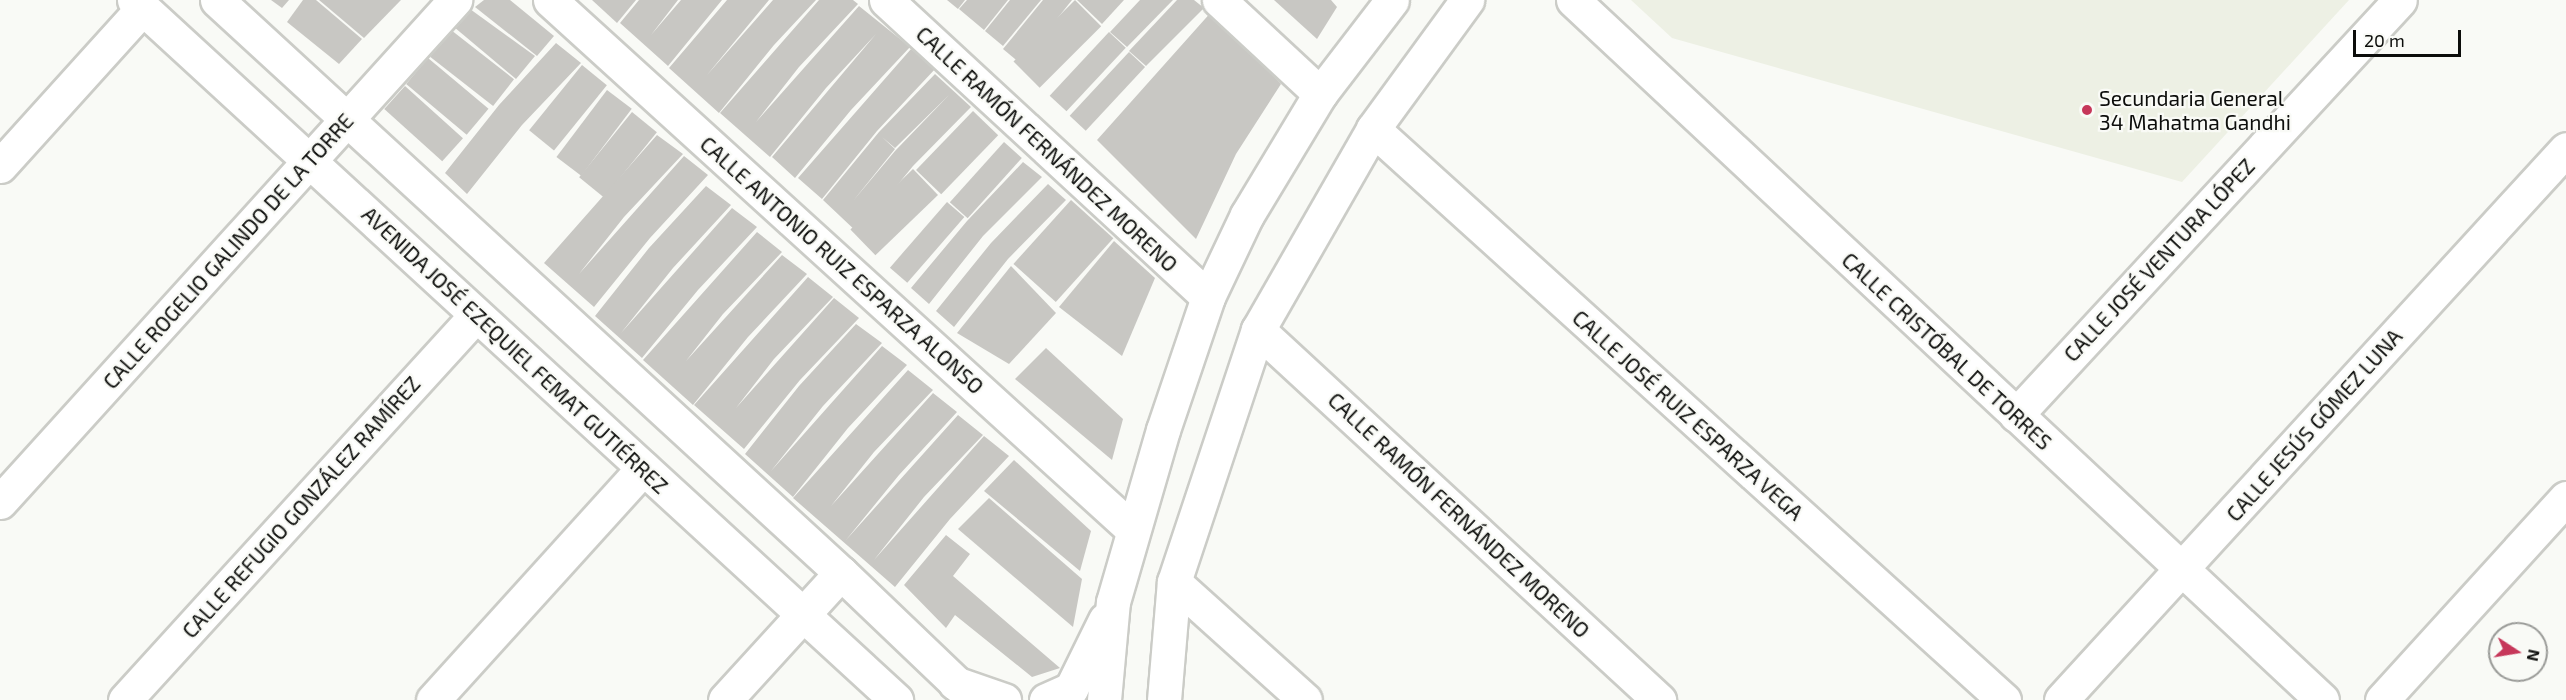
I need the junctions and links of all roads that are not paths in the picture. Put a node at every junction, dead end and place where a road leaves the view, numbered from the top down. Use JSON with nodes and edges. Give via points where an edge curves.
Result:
{"nodes":[{"id":1,"x":217,"y":0,"type":"edge"},
{"id":2,"x":455,"y":0,"type":"edge"},
{"id":3,"x":550,"y":0,"type":"edge"},
{"id":4,"x":886,"y":0,"type":"edge"},
{"id":5,"x":1220,"y":0,"type":"edge"},
{"id":6,"x":1392,"y":0,"type":"edge"},
{"id":7,"x":1467,"y":0,"type":"edge"},
{"id":8,"x":1573,"y":0,"type":"edge"},
{"id":9,"x":2400,"y":0,"type":"edge"},
{"id":10,"x":139,"y":4,"type":"edge"},
{"id":11,"x":1320,"y":94,"type":"junction"},
{"id":12,"x":346,"y":120,"type":"junction"},
{"id":13,"x":1373,"y":129,"type":"junction"},
{"id":14,"x":2566,"y":149,"type":"edge"},
{"id":15,"x":309,"y":162,"type":"junction"},
{"id":16,"x":0,"y":166,"type":"edge"},
{"id":17,"x":1208,"y":297,"type":"junction"},
{"id":18,"x":476,"y":315,"type":"junction"},
{"id":19,"x":1258,"y":330,"type":"junction"},
{"id":20,"x":2016,"y":415,"type":"junction"},
{"id":21,"x":642,"y":468,"type":"junction"},
{"id":22,"x":2566,"y":498,"type":"edge"},
{"id":23,"x":0,"y":502,"type":"edge"},
{"id":24,"x":1133,"y":530,"type":"junction"},
{"id":25,"x":2180,"y":570,"type":"junction"},
{"id":26,"x":842,"y":573,"type":"junction"},
{"id":27,"x":1174,"y":582,"type":"junction"},
{"id":28,"x":1113,"y":602,"type":"junction"},
{"id":29,"x":802,"y":615,"type":"junction"},
{"id":30,"x":964,"y":691,"type":"edge"},
{"id":31,"x":125,"y":700,"type":"edge"},
{"id":32,"x":433,"y":700,"type":"edge"},
{"id":33,"x":725,"y":700,"type":"edge"},
{"id":34,"x":896,"y":700,"type":"edge"},
{"id":35,"x":1004,"y":700,"type":"edge"},
{"id":36,"x":1046,"y":700,"type":"edge"},
{"id":37,"x":1104,"y":700,"type":"edge"},
{"id":38,"x":1164,"y":700,"type":"edge"},
{"id":39,"x":1305,"y":700,"type":"edge"},
{"id":40,"x":1659,"y":700,"type":"edge"},
{"id":41,"x":2004,"y":700,"type":"edge"},
{"id":42,"x":2061,"y":700,"type":"edge"},
{"id":43,"x":2322,"y":700,"type":"edge"},
{"id":44,"x":2382,"y":700,"type":"edge"}],
"edges":[{"from":1,"to":12,"type":"street"},
{"from":2,"to":12,"type":"street","name":"CALLE ROGELIO GALINDO DE LA TORRE"},
{"from":3,"to":24,"type":"street","name":"CALLE ANTONIO RUIZ ESPARZA ALONSO"},
{"from":4,"to":17,"type":"street","name":"CALLE RAMÓN FERNÁNDEZ MORENO"},
{"from":5,"to":11,"type":"street"},
{"from":6,"to":11,"type":"street"},
{"from":7,"to":13,"type":"street"},
{"from":8,"to":20,"type":"street","name":"CALLE CRISTÓBAL DE TORRES"},
{"from":9,"to":20,"type":"street","name":"CALLE JOSÉ VENTURA LÓPEZ"},
{"from":10,"to":15,"type":"street","name":"AVENIDA JOSÉ EZEQUIEL FEMAT GUTIÉRREZ"},
{"from":10,"to":16,"type":"street"},
{"from":11,"to":17,"type":"street","via":[[1247,215]]},
{"from":12,"to":15,"type":"street","name":"CALLE ROGELIO GALINDO DE LA TORRE"},
{"from":12,"to":26,"type":"street"},
{"from":13,"to":19,"type":"street"},
{"from":13,"to":41,"type":"street","name":"CALLE JOSÉ RUIZ ESPARZA VEGA"},
{"from":14,"to":25,"type":"street","name":"CALLE JESÚS GÓMEZ LUNA"},
{"from":15,"to":18,"type":"street","name":"AVENIDA JOSÉ EZEQUIEL FEMAT GUTIÉRREZ"},
{"from":15,"to":23,"type":"street","name":"CALLE ROGELIO GALINDO DE LA TORRE"},
{"from":17,"to":24,"type":"street"},
{"from":18,"to":21,"type":"street","name":"AVENIDA JOSÉ EZEQUIEL FEMAT GUTIÉRREZ"},
{"from":18,"to":31,"type":"street","name":"CALLE REFUGIO GONZÁLEZ RAMÍREZ"},
{"from":19,"to":27,"type":"street"},
{"from":19,"to":40,"type":"street","name":"CALLE RAMÓN FERNÁNDEZ MORENO"},
{"from":20,"to":25,"type":"street","name":"CALLE CRISTÓBAL DE TORRES"},
{"from":21,"to":29,"type":"street","name":"AVENIDA JOSÉ EZEQUIEL FEMAT GUTIÉRREZ"},
{"from":21,"to":32,"type":"street"},
{"from":22,"to":44,"type":"street"},
{"from":24,"to":28,"type":"street"},
{"from":25,"to":42,"type":"street","name":"CALLE JESÚS GÓMEZ LUNA"},
{"from":25,"to":43,"type":"street","name":"CALLE CRISTÓBAL DE TORRES"},
{"from":26,"to":29,"type":"street"},
{"from":26,"to":30,"type":"street"},
{"from":27,"to":38,"type":"street"},
{"from":27,"to":39,"type":"street"},
{"from":28,"to":36,"type":"street","via":[[1071,689]]},
{"from":28,"to":37,"type":"street"},
{"from":29,"to":33,"type":"street"},
{"from":29,"to":34,"type":"street","name":"AVENIDA JOSÉ EZEQUIEL FEMAT GUTIÉRREZ"},
{"from":30,"to":35,"type":"street"}]}
